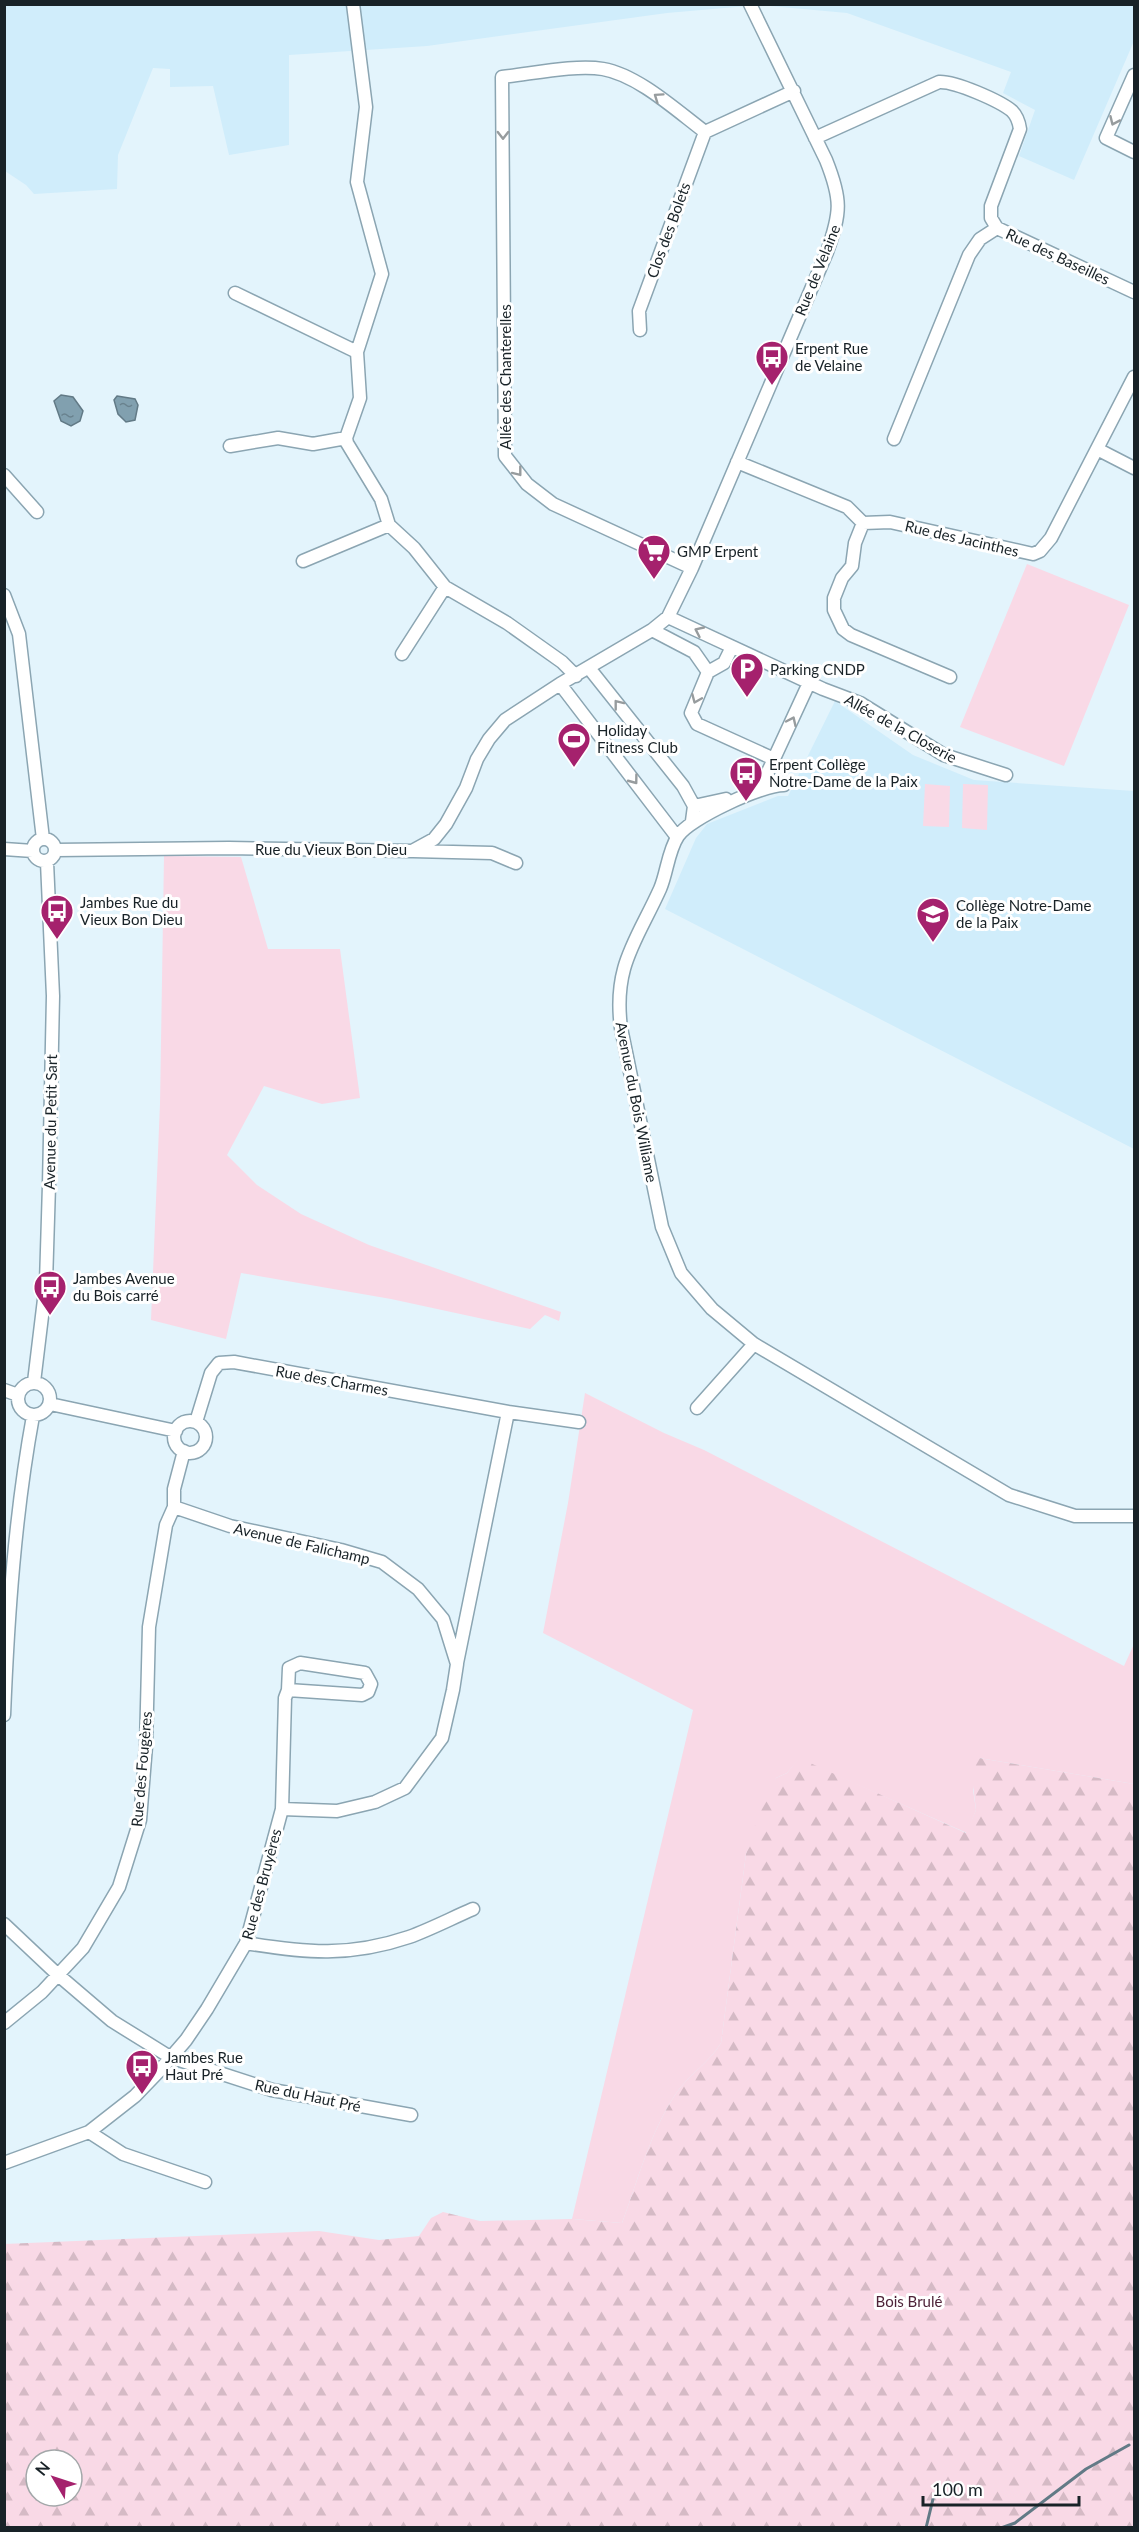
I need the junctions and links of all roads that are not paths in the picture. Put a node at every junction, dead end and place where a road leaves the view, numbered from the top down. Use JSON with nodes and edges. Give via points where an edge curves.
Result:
{"nodes":[{"id":1,"x":353,"y":4,"type":"edge"},
{"id":2,"x":750,"y":4,"type":"edge"},
{"id":3,"x":1134,"y":75,"type":"edge"},
{"id":4,"x":794,"y":91,"type":"junction"},
{"id":5,"x":705,"y":132,"type":"junction"},
{"id":6,"x":815,"y":138,"type":"junction"},
{"id":7,"x":1134,"y":152,"type":"edge"},
{"id":8,"x":997,"y":228,"type":"junction"},
{"id":9,"x":1134,"y":292,"type":"edge"},
{"id":10,"x":235,"y":293,"type":"dead end"},
{"id":11,"x":640,"y":330,"type":"dead end"},
{"id":12,"x":357,"y":352,"type":"junction"},
{"id":13,"x":1134,"y":376,"type":"edge"},
{"id":14,"x":346,"y":438,"type":"junction"},
{"id":15,"x":894,"y":439,"type":"dead end"},
{"id":16,"x":230,"y":446,"type":"dead end"},
{"id":17,"x":1097,"y":448,"type":"junction"},
{"id":18,"x":737,"y":462,"type":"junction"},
{"id":19,"x":1134,"y":468,"type":"edge"},
{"id":20,"x":4,"y":475,"type":"edge"},
{"id":21,"x":38,"y":512,"type":"dead end"},
{"id":22,"x":863,"y":523,"type":"junction"},
{"id":23,"x":389,"y":525,"type":"junction"},
{"id":24,"x":303,"y":561,"type":"dead end"},
{"id":25,"x":692,"y":568,"type":"junction"},
{"id":26,"x":445,"y":587,"type":"junction"},
{"id":27,"x":4,"y":595,"type":"edge"},
{"id":28,"x":668,"y":617,"type":"junction"},
{"id":29,"x":652,"y":630,"type":"junction"},
{"id":30,"x":732,"y":647,"type":"junction"},
{"id":31,"x":402,"y":654,"type":"dead end"},
{"id":32,"x":590,"y":668,"type":"junction"},
{"id":33,"x":708,"y":672,"type":"junction"},
{"id":34,"x":576,"y":676,"type":"junction"},
{"id":35,"x":950,"y":677,"type":"dead end"},
{"id":36,"x":809,"y":682,"type":"junction"},
{"id":37,"x":560,"y":684,"type":"junction"},
{"id":38,"x":774,"y":759,"type":"junction"},
{"id":39,"x":1006,"y":775,"type":"dead end"},
{"id":40,"x":766,"y":776,"type":"junction"},
{"id":41,"x":784,"y":785,"type":"dead end"},
{"id":42,"x":760,"y":789,"type":"junction"},
{"id":43,"x":694,"y":806,"type":"junction"},
{"id":44,"x":692,"y":821,"type":"junction"},
{"id":45,"x":677,"y":837,"type":"junction"},
{"id":46,"x":43,"y":839,"type":"junction"},
{"id":47,"x":4,"y":849,"type":"edge"},
{"id":48,"x":56,"y":850,"type":"junction"},
{"id":49,"x":33,"y":851,"type":"junction"},
{"id":50,"x":412,"y":851,"type":"junction"},
{"id":51,"x":47,"y":862,"type":"junction"},
{"id":52,"x":516,"y":863,"type":"dead end"},
{"id":53,"x":753,"y":1344,"type":"junction"},
{"id":54,"x":34,"y":1382,"type":"junction"},
{"id":55,"x":4,"y":1390,"type":"edge"},
{"id":56,"x":18,"y":1395,"type":"junction"},
{"id":57,"x":50,"y":1404,"type":"junction"},
{"id":58,"x":697,"y":1408,"type":"dead end"},
{"id":59,"x":508,"y":1412,"type":"junction"},
{"id":60,"x":33,"y":1416,"type":"junction"},
{"id":61,"x":196,"y":1422,"type":"junction"},
{"id":62,"x":579,"y":1422,"type":"dead end"},
{"id":63,"x":176,"y":1431,"type":"junction"},
{"id":64,"x":184,"y":1451,"type":"junction"},
{"id":65,"x":174,"y":1508,"type":"junction"},
{"id":66,"x":1134,"y":1516,"type":"edge"},
{"id":67,"x":466,"y":1617,"type":"junction"},
{"id":68,"x":443,"y":1619,"type":"junction"},
{"id":69,"x":457,"y":1664,"type":"junction"},
{"id":70,"x":288,"y":1690,"type":"junction"},
{"id":71,"x":4,"y":1715,"type":"edge"},
{"id":72,"x":282,"y":1809,"type":"junction"},
{"id":73,"x":473,"y":1909,"type":"dead end"},
{"id":74,"x":4,"y":1924,"type":"edge"},
{"id":75,"x":246,"y":1943,"type":"junction"},
{"id":76,"x":57,"y":1974,"type":"junction"},
{"id":77,"x":4,"y":2023,"type":"edge"},
{"id":78,"x":170,"y":2056,"type":"junction"},
{"id":79,"x":411,"y":2115,"type":"dead end"},
{"id":80,"x":88,"y":2132,"type":"junction"},
{"id":81,"x":4,"y":2163,"type":"edge"},
{"id":82,"x":205,"y":2182,"type":"dead end"}],
"edges":[{"from":1,"to":12,"type":"street","via":[[366,107],[357,182],[382,274]]},
{"from":2,"to":4,"type":"street","name":"Rue de Velaine"},
{"from":3,"to":7,"type":"street","one_way":true,"via":[[1106,138]]},
{"from":4,"to":5,"type":"street"},
{"from":4,"to":6,"type":"street","name":"Rue de Velaine"},
{"from":5,"to":11,"type":"street","name":"Clos des Bolets","via":[[639,311]]},
{"from":5,"to":25,"type":"street","name":"Allée des Chanterelles","one_way":true,"via":[[627,78],[604,69],[502,77],[505,456],[527,484],[553,504]]},
{"from":6,"to":8,"type":"street","name":"Rue des Baseilles","via":[[939,82],[950,82],[1001,105],[1018,119],[1020,129],[991,206],[991,218]]},
{"from":6,"to":18,"type":"street","name":"Rue de Velaine","via":[[833,178],[838,219]]},
{"from":8,"to":9,"type":"street","name":"Rue des Baseilles"},
{"from":8,"to":15,"type":"street","via":[[980,239],[969,255]]},
{"from":10,"to":12,"type":"street"},
{"from":12,"to":14,"type":"street","via":[[360,398]]},
{"from":13,"to":17,"type":"street","name":"Rue des Jacinthes"},
{"from":14,"to":16,"type":"street","via":[[313,444],[278,438]]},
{"from":14,"to":23,"type":"street","via":[[381,499]]},
{"from":17,"to":19,"type":"street"},
{"from":17,"to":22,"type":"street","name":"Rue des Jacinthes","via":[[1046,546],[1033,554],[890,522]]},
{"from":18,"to":22,"type":"street","via":[[847,507]]},
{"from":18,"to":25,"type":"street","name":"Rue de Velaine"},
{"from":20,"to":21,"type":"street"},
{"from":22,"to":35,"type":"street","via":[[852,566],[834,598],[834,610],[843,629]]},
{"from":23,"to":24,"type":"street"},
{"from":23,"to":26,"type":"street","via":[[414,548]]},
{"from":25,"to":28,"type":"street","name":"Rue de Velaine"},
{"from":26,"to":31,"type":"street"},
{"from":26,"to":34,"type":"street","via":[[507,623]]},
{"from":27,"to":46,"type":"street","via":[[19,634]]},
{"from":28,"to":29,"type":"street","name":"Rue de Velaine"},
{"from":30,"to":28,"type":"street","name":"Allée de la Closerie","one_way":true},
{"from":29,"to":32,"type":"street"},
{"from":29,"to":33,"type":"street","via":[[694,652]]},
{"from":30,"to":33,"type":"street","via":[[724,663]]},
{"from":30,"to":36,"type":"street","name":"Allée de la Closerie"},
{"from":32,"to":34,"type":"street","name":"Rue du Vieux Bon Dieu"},
{"from":43,"to":32,"type":"street","one_way":true,"via":[[683,786]]},
{"from":33,"to":38,"type":"street","one_way":true,"via":[[693,706],[693,719]]},
{"from":34,"to":37,"type":"street","name":"Rue du Vieux Bon Dieu"},
{"from":38,"to":36,"type":"street","one_way":true},
{"from":36,"to":39,"type":"street","name":"Allée de la Closerie","via":[[860,703],[944,755]]},
{"from":37,"to":45,"type":"street","one_way":true},
{"from":37,"to":50,"type":"street","name":"Rue du Vieux Bon Dieu","via":[[505,720],[477,759],[446,824],[434,838]]},
{"from":38,"to":40,"type":"street"},
{"from":40,"to":42,"type":"street"},
{"from":40,"to":43,"type":"street","via":[[753,788],[719,802]]},
{"from":41,"to":42,"type":"street"},
{"from":42,"to":44,"type":"street"},
{"from":43,"to":44,"type":"street"},
{"from":44,"to":45,"type":"street"},
{"from":45,"to":53,"type":"street","name":"Avenue du Bois Williame","via":[[660,887],[626,956],[618,1006],[621,1028],[662,1227],[681,1273],[712,1309]]},
{"from":46,"to":48,"type":"street","via":[[52,842]]},
{"from":46,"to":49,"type":"street"},
{"from":47,"to":49,"type":"street"},
{"from":48,"to":50,"type":"street","name":"Rue du Vieux Bon Dieu"},
{"from":48,"to":51,"type":"street"},
{"from":49,"to":51,"type":"street","via":[[37,860]]},
{"from":50,"to":52,"type":"street","via":[[492,853]]},
{"from":51,"to":54,"type":"street","name":"Avenue du Petit Sart","via":[[53,996],[49,1174],[46,1283]]},
{"from":53,"to":58,"type":"street"},
{"from":53,"to":66,"type":"street","name":"Avenue du Bois Williame","via":[[1009,1495],[1074,1516]]},
{"from":54,"to":56,"type":"street"},
{"from":54,"to":57,"type":"street","via":[[44,1385],[50,1394]]},
{"from":55,"to":56,"type":"street"},
{"from":56,"to":60,"type":"street","via":[[18,1405]]},
{"from":57,"to":60,"type":"street"},
{"from":57,"to":63,"type":"street"},
{"from":59,"to":61,"type":"street","name":"Rue des Charmes","via":[[234,1362],[219,1363],[212,1373]]},
{"from":59,"to":62,"type":"street","name":"Rue des Charmes"},
{"from":59,"to":67,"type":"street"},
{"from":60,"to":71,"type":"street","via":[[8,1615]]},
{"from":61,"to":63,"type":"street","via":[[184,1422]]},
{"from":61,"to":64,"type":"street","via":[[205,1431],[205,1443],[197,1451]]},
{"from":63,"to":64,"type":"street","via":[[176,1443]]},
{"from":64,"to":65,"type":"street","via":[[174,1489]]},
{"from":65,"to":68,"type":"street","name":"Avenue de Falichamp","via":[[230,1526],[382,1562],[418,1589]]},
{"from":65,"to":76,"type":"street","name":"Rue des Fougères","via":[[166,1525],[149,1627],[140,1820],[119,1887],[105,1913],[83,1948]]},
{"from":67,"to":68,"type":"street"},
{"from":67,"to":69,"type":"street"},
{"from":68,"to":69,"type":"street","name":"Avenue de Falichamp"},
{"from":69,"to":72,"type":"street","name":"Avenue de Falichamp","via":[[442,1738],[405,1788],[375,1802],[337,1811]]},
{"from":70,"to":70,"type":"street","name":"Rue des Bruyères","via":[[362,1695],[371,1684],[365,1673],[300,1663],[289,1668]]},
{"from":70,"to":72,"type":"street","name":"Rue des Bruyères"},
{"from":72,"to":75,"type":"street","name":"Rue des Bruyères"},
{"from":73,"to":75,"type":"street","via":[[410,1936],[356,1950],[303,1952]]},
{"from":74,"to":76,"type":"street","name":"Rue du Haut Pré"},
{"from":75,"to":78,"type":"street","name":"Rue des Bruyères","via":[[207,2009]]},
{"from":76,"to":77,"type":"street","name":"Rue des Fougères","via":[[42,1992]]},
{"from":76,"to":78,"type":"street","name":"Rue du Haut Pré","via":[[112,2021]]},
{"from":78,"to":79,"type":"street","name":"Rue du Haut Pré","via":[[272,2090]]},
{"from":78,"to":80,"type":"street","name":"Rue des Bruyères","via":[[135,2096]]},
{"from":80,"to":81,"type":"street","name":"Rue des Bruyères"},
{"from":80,"to":82,"type":"street","via":[[123,2154]]}]}
